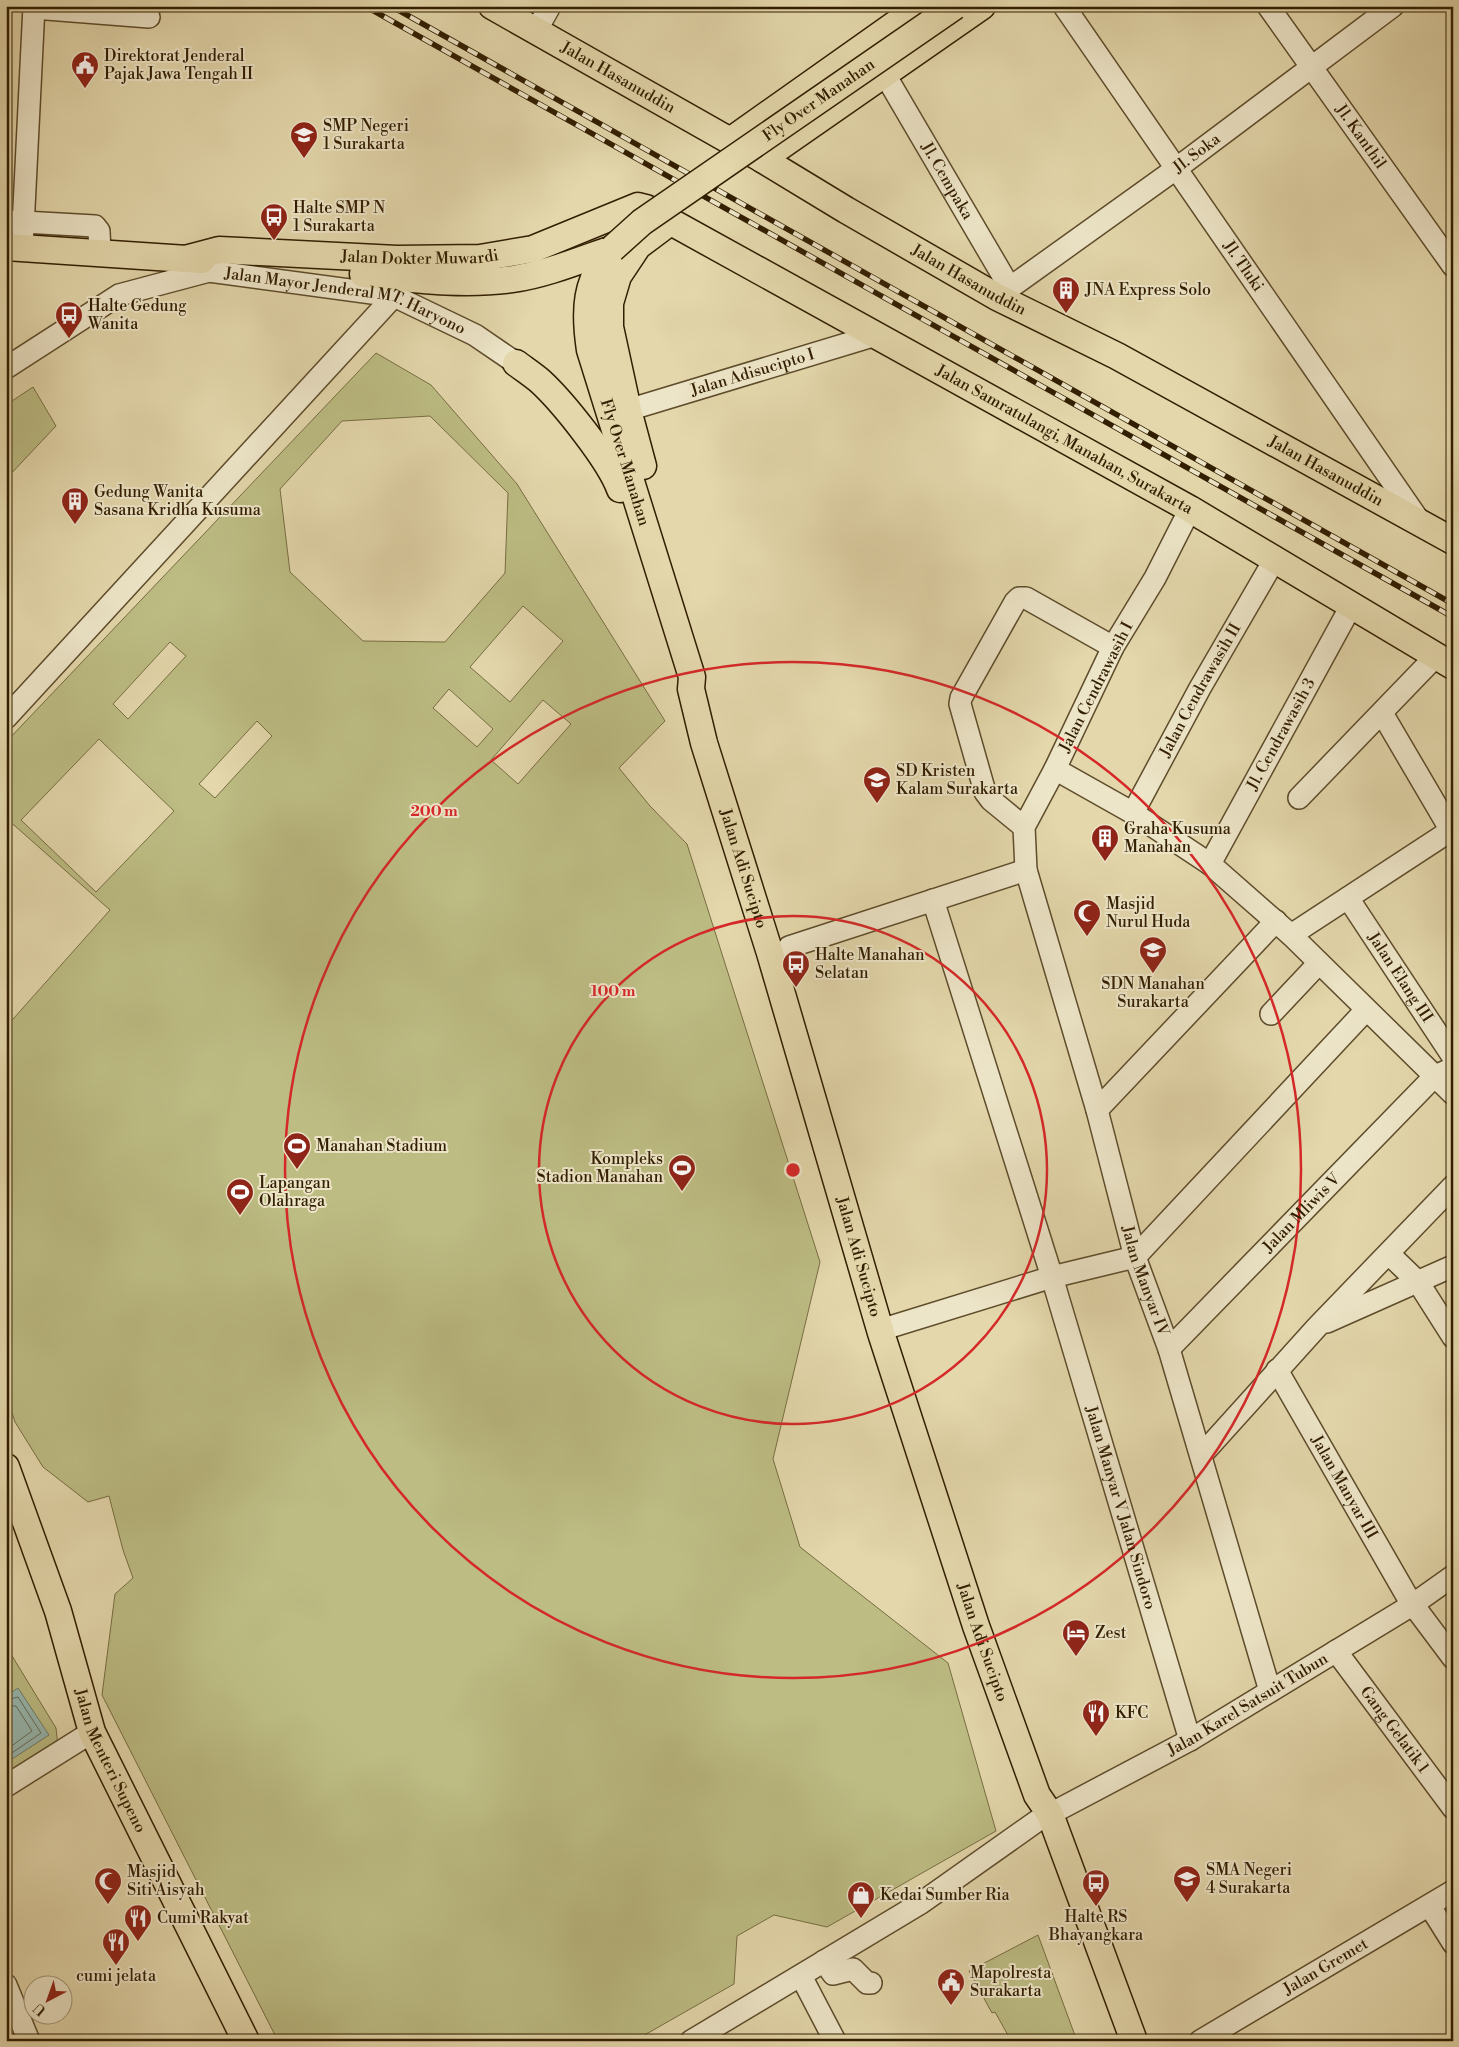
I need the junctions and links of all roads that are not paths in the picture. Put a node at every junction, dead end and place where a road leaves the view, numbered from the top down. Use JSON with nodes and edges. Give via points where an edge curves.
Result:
{"nodes":[{"id":1,"x":492,"y":6,"type":"edge"},
{"id":2,"x":550,"y":6,"type":"edge"},
{"id":3,"x":921,"y":6,"type":"edge"},
{"id":4,"x":955,"y":6,"type":"edge"},
{"id":5,"x":982,"y":6,"type":"edge"},
{"id":6,"x":1064,"y":6,"type":"edge"},
{"id":7,"x":1268,"y":6,"type":"edge"},
{"id":8,"x":1393,"y":6,"type":"edge"},
{"id":9,"x":34,"y":7,"type":"edge"},
{"id":10,"x":149,"y":17,"type":"dead end"},
{"id":11,"x":536,"y":31,"type":"junction"},
{"id":12,"x":1310,"y":68,"type":"junction"},
{"id":13,"x":884,"y":73,"type":"junction"},
{"id":14,"x":730,"y":140,"type":"junction"},
{"id":15,"x":762,"y":159,"type":"junction"},
{"id":16,"x":1177,"y":168,"type":"junction"},
{"id":17,"x":646,"y":208,"type":"joint"},
{"id":18,"x":15,"y":222,"type":"edge"},
{"id":19,"x":670,"y":222,"type":"junction"},
{"id":20,"x":14,"y":248,"type":"edge"},
{"id":21,"x":612,"y":249,"type":"junction"},
{"id":22,"x":100,"y":253,"type":"junction"},
{"id":23,"x":185,"y":258,"type":"junction"},
{"id":24,"x":1453,"y":266,"type":"edge"},
{"id":25,"x":1004,"y":292,"type":"junction"},
{"id":26,"x":394,"y":296,"type":"junction"},
{"id":27,"x":876,"y":335,"type":"junction"},
{"id":28,"x":516,"y":363,"type":"joint"},
{"id":29,"x":6,"y":368,"type":"edge"},
{"id":30,"x":628,"y":410,"type":"junction"},
{"id":31,"x":1190,"y":509,"type":"junction"},
{"id":32,"x":1423,"y":526,"type":"junction"},
{"id":33,"x":1453,"y":541,"type":"edge"},
{"id":34,"x":1269,"y":569,"type":"dead end"},
{"id":35,"x":1351,"y":606,"type":"junction"},
{"id":36,"x":1113,"y":647,"type":"junction"},
{"id":37,"x":1444,"y":662,"type":"edge"},
{"id":38,"x":693,"y":684,"type":"junction"},
{"id":39,"x":1382,"y":713,"type":"junction"},
{"id":40,"x":6,"y":718,"type":"edge"},
{"id":41,"x":1055,"y":769,"type":"junction"},
{"id":42,"x":1299,"y":798,"type":"dead end"},
{"id":43,"x":1134,"y":814,"type":"junction"},
{"id":44,"x":1024,"y":827,"type":"junction"},
{"id":45,"x":1452,"y":831,"type":"edge"},
{"id":46,"x":1210,"y":864,"type":"junction"},
{"id":47,"x":1026,"y":870,"type":"junction"},
{"id":48,"x":1348,"y":898,"type":"junction"},
{"id":49,"x":933,"y":900,"type":"junction"},
{"id":50,"x":1276,"y":921,"type":"junction"},
{"id":51,"x":1291,"y":935,"type":"junction"},
{"id":52,"x":789,"y":947,"type":"dead end"},
{"id":53,"x":1319,"y":963,"type":"junction"},
{"id":54,"x":1366,"y":1010,"type":"junction"},
{"id":55,"x":1271,"y":1014,"type":"dead end"},
{"id":56,"x":1453,"y":1057,"type":"edge"},
{"id":57,"x":1444,"y":1072,"type":"edge"},
{"id":58,"x":1453,"y":1094,"type":"edge"},
{"id":59,"x":1097,"y":1110,"type":"junction"},
{"id":60,"x":1453,"y":1186,"type":"edge"},
{"id":61,"x":1388,"y":1254,"type":"junction"},
{"id":62,"x":1135,"y":1257,"type":"junction"},
{"id":63,"x":1453,"y":1266,"type":"edge"},
{"id":64,"x":1052,"y":1277,"type":"junction"},
{"id":65,"x":1418,"y":1282,"type":"junction"},
{"id":66,"x":890,"y":1327,"type":"junction"},
{"id":67,"x":1317,"y":1327,"type":"junction"},
{"id":68,"x":1453,"y":1337,"type":"edge"},
{"id":69,"x":1169,"y":1349,"type":"junction"},
{"id":70,"x":1277,"y":1370,"type":"junction"},
{"id":71,"x":1206,"y":1450,"type":"dead end"},
{"id":72,"x":6,"y":1467,"type":"edge"},
{"id":73,"x":1453,"y":1576,"type":"edge"},
{"id":74,"x":1412,"y":1605,"type":"junction"},
{"id":75,"x":1336,"y":1651,"type":"junction"},
{"id":76,"x":1453,"y":1658,"type":"edge"},
{"id":77,"x":1270,"y":1690,"type":"junction"},
{"id":78,"x":92,"y":1732,"type":"junction"},
{"id":79,"x":1190,"y":1740,"type":"junction"},
{"id":80,"x":6,"y":1786,"type":"edge"},
{"id":81,"x":1453,"y":1808,"type":"edge"},
{"id":82,"x":1044,"y":1818,"type":"junction"},
{"id":83,"x":1453,"y":1892,"type":"edge"},
{"id":84,"x":1431,"y":1908,"type":"dead end"},
{"id":85,"x":1453,"y":1942,"type":"edge"},
{"id":86,"x":824,"y":1961,"type":"junction"},
{"id":87,"x":801,"y":1976,"type":"junction"},
{"id":88,"x":871,"y":1983,"type":"dead end"},
{"id":89,"x":6,"y":1986,"type":"edge"},
{"id":90,"x":13,"y":2024,"type":"edge"},
{"id":91,"x":29,"y":2041,"type":"edge"},
{"id":92,"x":246,"y":2041,"type":"edge"},
{"id":93,"x":691,"y":2041,"type":"edge"},
{"id":94,"x":835,"y":2041,"type":"edge"},
{"id":95,"x":1134,"y":2041,"type":"edge"},
{"id":96,"x":1200,"y":2041,"type":"edge"}],
"edges":[{"from":1,"to":11,"type":"main road","name":"Jalan Hasanuddin"},
{"from":2,"to":11,"type":"street"},
{"from":3,"to":14,"type":"main road"},
{"from":4,"to":21,"type":"main road","name":"Fly Over Manahan","bridge":true,"via":[[642,222]]},
{"from":5,"to":13,"type":"main road"},
{"from":6,"to":16,"type":"street","name":"Jl. Tluki"},
{"from":7,"to":12,"type":"street","name":"Jl. Kanthil"},
{"from":8,"to":12,"type":"street","name":"Jl. Soka"},
{"from":9,"to":10,"type":"street"},
{"from":9,"to":18,"type":"street"},
{"from":11,"to":14,"type":"main road","name":"Jalan Hasanuddin"},
{"from":12,"to":16,"type":"street","name":"Jl. Soka"},
{"from":12,"to":24,"type":"street","name":"Jl. Kanthil"},
{"from":13,"to":15,"type":"main road"},
{"from":13,"to":25,"type":"street","name":"Jl. Cempaka"},
{"from":14,"to":15,"type":"main road","name":"Jalan Hasanuddin"},
{"from":15,"to":25,"type":"main road","name":"Jalan Hasanuddin","via":[[846,210]]},
{"from":16,"to":25,"type":"street","name":"Jl. Soka"},
{"from":16,"to":32,"type":"street","name":"Jl. Tluki"},
{"from":17,"to":19,"type":"main road","name":"Jalan Samratulangi, Manahan, Surakarta"},
{"from":17,"to":23,"type":"main road","name":"Jalan Dokter Muwardi","via":[[638,206],[533,249],[480,258],[397,259],[218,250]]},
{"from":18,"to":20,"type":"street"},
{"from":18,"to":22,"type":"street","via":[[95,226],[99,231]]},
{"from":19,"to":27,"type":"main road","name":"Jalan Samratulangi, Manahan, Surakarta"},
{"from":19,"to":30,"type":"main road","name":"Jalan Adi Sucipto","via":[[638,246],[618,276],[610,303],[610,327]]},
{"from":20,"to":22,"type":"main road"},
{"from":21,"to":23,"type":"main road","name":"Fly Over Manahan","via":[[537,274],[512,279],[452,282]]},
{"from":21,"to":38,"type":"main road","name":"Fly Over Manahan","via":[[591,283],[587,306],[590,350]]},
{"from":22,"to":23,"type":"main road"},
{"from":25,"to":32,"type":"main road","name":"Jalan Hasanuddin"},
{"from":26,"to":28,"type":"street","name":"Jalan Mayor Jenderal MT. Haryono","via":[[475,335]]},
{"from":26,"to":29,"type":"street","name":"Jalan Mayor Jenderal MT. Haryono","via":[[209,271],[119,295]]},
{"from":26,"to":40,"type":"street"},
{"from":27,"to":30,"type":"street","name":"Jalan Adisucipto I"},
{"from":27,"to":31,"type":"main road","name":"Jalan Samratulangi, Manahan, Surakarta"},
{"from":28,"to":38,"type":"main road","name":"Jalan Adi Sucipto","via":[[541,382],[615,475],[676,660],[686,684]]},
{"from":30,"to":38,"type":"main road","name":"Jalan Adi Sucipto","via":[[697,663]]},
{"from":31,"to":35,"type":"main road","name":"Jalan Samratulangi, Manahan, Surakarta"},
{"from":31,"to":36,"type":"street","name":"Jalan Cendrawasih I","via":[[1155,578]]},
{"from":32,"to":33,"type":"main road","name":"Jalan Hasanuddin"},
{"from":34,"to":43,"type":"street","name":"Jalan Cendrawasih II","via":[[1200,688]]},
{"from":35,"to":37,"type":"main road","name":"Jalan Samratulangi, Manahan, Surakarta"},
{"from":35,"to":46,"type":"street","name":"Jl. Cendrawasih 3"},
{"from":36,"to":41,"type":"street","name":"Jalan Cendrawasih I"},
{"from":36,"to":44,"type":"street","via":[[1026,598],[1020,598],[961,698],[985,792]]},
{"from":37,"to":39,"type":"street"},
{"from":38,"to":66,"type":"main road","name":"Jalan Adi Sucipto"},
{"from":38,"to":82,"type":"main road","name":"Jalan Adi Sucipto","via":[[704,743],[770,953],[887,1352],[976,1626]]},
{"from":39,"to":42,"type":"street"},
{"from":39,"to":45,"type":"street"},
{"from":41,"to":43,"type":"street"},
{"from":41,"to":44,"type":"street","name":"Jalan Cendrawasih I"},
{"from":43,"to":46,"type":"street"},
{"from":44,"to":47,"type":"street"},
{"from":45,"to":48,"type":"street"},
{"from":46,"to":50,"type":"street"},
{"from":47,"to":49,"type":"street"},
{"from":47,"to":59,"type":"street","name":"Jalan Manyar IV"},
{"from":48,"to":51,"type":"street"},
{"from":48,"to":56,"type":"street","name":"Jalan Elang III"},
{"from":49,"to":52,"type":"street"},
{"from":49,"to":64,"type":"street","name":"Jalan Manyar V Jalan Sindoro"},
{"from":50,"to":51,"type":"street"},
{"from":50,"to":59,"type":"street"},
{"from":51,"to":53,"type":"street"},
{"from":53,"to":54,"type":"street"},
{"from":53,"to":55,"type":"street"},
{"from":54,"to":57,"type":"street"},
{"from":54,"to":62,"type":"street"},
{"from":57,"to":58,"type":"street"},
{"from":57,"to":69,"type":"street","name":"Jalan Mliwis V"},
{"from":59,"to":62,"type":"street","name":"Jalan Manyar IV"},
{"from":60,"to":61,"type":"street"},
{"from":61,"to":65,"type":"street"},
{"from":61,"to":67,"type":"street"},
{"from":62,"to":64,"type":"street"},
{"from":62,"to":69,"type":"street","name":"Jalan Manyar IV"},
{"from":63,"to":65,"type":"street"},
{"from":64,"to":66,"type":"street"},
{"from":64,"to":79,"type":"street","name":"Jalan Manyar V Jalan Sindoro"},
{"from":65,"to":67,"type":"street"},
{"from":65,"to":68,"type":"street"},
{"from":66,"to":82,"type":"main road","name":"Jalan Adi Sucipto","via":[[989,1631],[1048,1791]]},
{"from":67,"to":70,"type":"street"},
{"from":69,"to":77,"type":"street","name":"Jalan Manyar IV"},
{"from":70,"to":71,"type":"street"},
{"from":70,"to":74,"type":"street","name":"Jalan Manyar III"},
{"from":72,"to":78,"type":"main road","name":"Jalan Menteri Supeno","via":[[58,1611]]},
{"from":73,"to":74,"type":"street","name":"Jalan Karel Satsuit Tubun"},
{"from":74,"to":75,"type":"street","name":"Jalan Karel Satsuit Tubun"},
{"from":74,"to":76,"type":"street","name":"Jalan Manyar III"},
{"from":75,"to":77,"type":"street","name":"Jalan Karel Satsuit Tubun"},
{"from":75,"to":81,"type":"street","name":"Gang Gelatik 1"},
{"from":77,"to":79,"type":"street","name":"Jalan Karel Satsuit Tubun"},
{"from":78,"to":80,"type":"street"},
{"from":78,"to":92,"type":"main road","name":"Jalan Menteri Supeno"},
{"from":79,"to":82,"type":"street","name":"Jalan Karel Satsuit Tubun"},
{"from":82,"to":86,"type":"street","name":"Jalan Karel Satsuit Tubun","via":[[921,1903]]},
{"from":82,"to":95,"type":"main road","name":"Jalan Adi Sucipto"},
{"from":83,"to":96,"type":"street","name":"Jalan Gremet"},
{"from":84,"to":85,"type":"street"},
{"from":86,"to":87,"type":"street","name":"Jalan Karel Satsuit Tubun"},
{"from":86,"to":88,"type":"street","via":[[833,1974],[853,1969]]},
{"from":87,"to":93,"type":"street","name":"Jalan Karel Satsuit Tubun"},
{"from":87,"to":94,"type":"street"},
{"from":89,"to":90,"type":"street"},
{"from":90,"to":91,"type":"street"}]}
